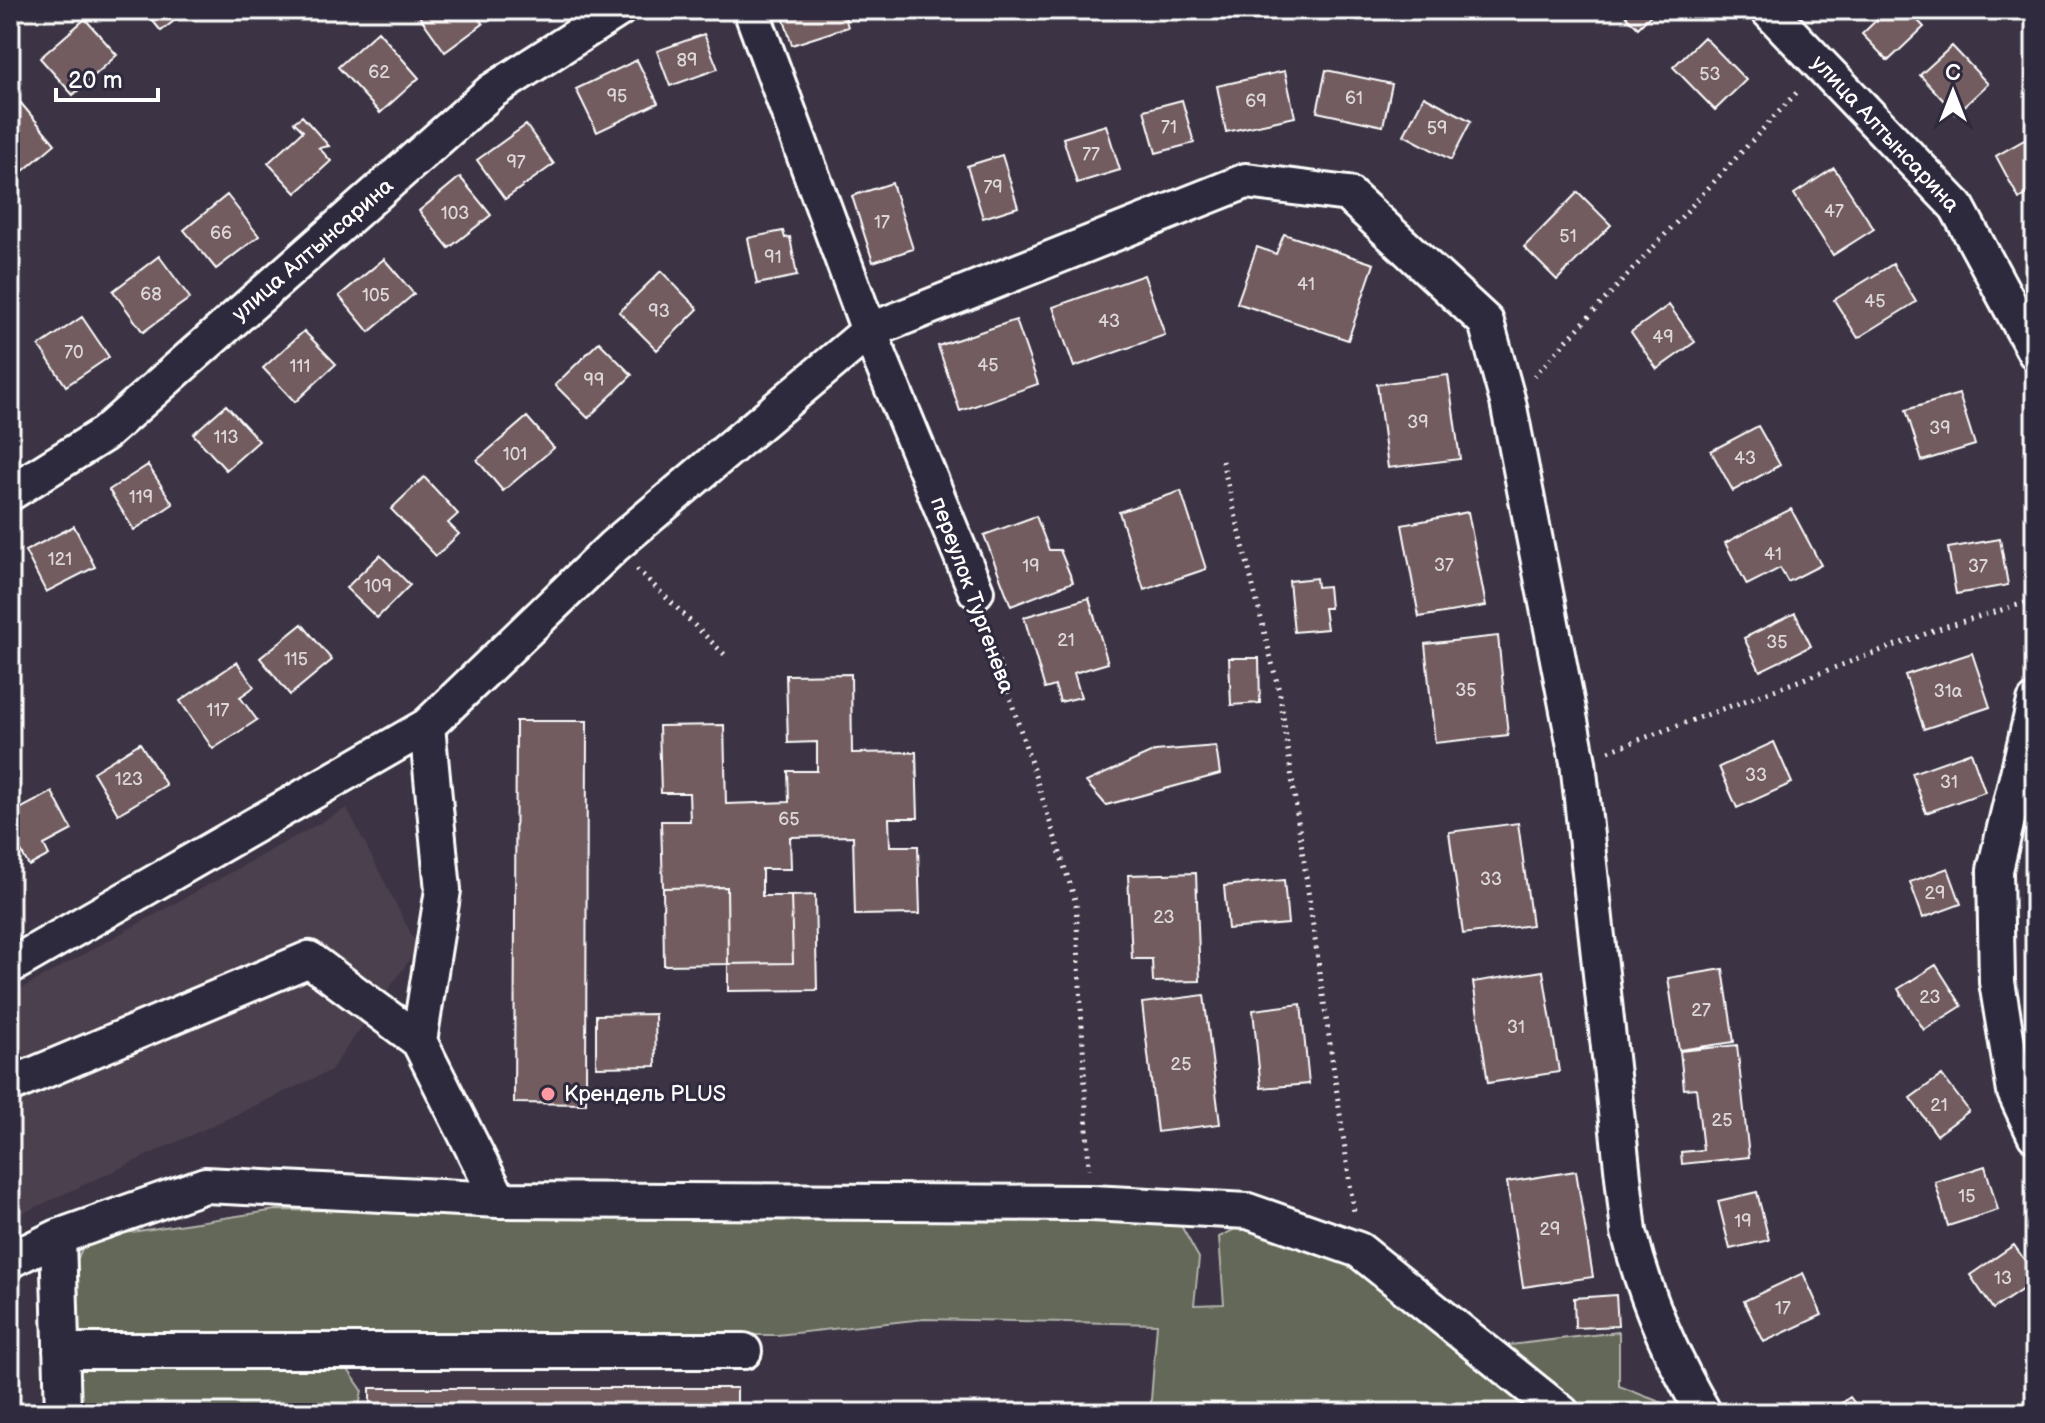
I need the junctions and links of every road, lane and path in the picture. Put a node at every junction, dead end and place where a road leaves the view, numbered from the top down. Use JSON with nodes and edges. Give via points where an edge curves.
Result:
{"nodes":[{"id":1,"x":618,"y":10,"type":"edge"},
{"id":2,"x":751,"y":10,"type":"edge"},
{"id":3,"x":1768,"y":10,"type":"edge"},
{"id":4,"x":1821,"y":65,"type":"junction"},
{"id":5,"x":869,"y":331,"type":"junction"},
{"id":6,"x":2035,"y":352,"type":"edge"},
{"id":7,"x":1508,"y":402,"type":"junction"},
{"id":8,"x":1222,"y":461,"type":"dead end"},
{"id":9,"x":10,"y":493,"type":"edge"},
{"id":10,"x":614,"y":546,"type":"junction"},
{"id":11,"x":976,"y":591,"type":"joint"},
{"id":12,"x":2035,"y":600,"type":"edge"},
{"id":13,"x":726,"y":656,"type":"dead end"},
{"id":14,"x":2035,"y":702,"type":"edge"},
{"id":15,"x":427,"y":726,"type":"junction"},
{"id":16,"x":1578,"y":762,"type":"junction"},
{"id":17,"x":10,"y":966,"type":"edge"},
{"id":18,"x":419,"y":1041,"type":"junction"},
{"id":19,"x":10,"y":1085,"type":"edge"},
{"id":20,"x":2035,"y":1135,"type":"edge"},
{"id":21,"x":499,"y":1200,"type":"junction"},
{"id":22,"x":1091,"y":1203,"type":"junction"},
{"id":23,"x":58,"y":1237,"type":"junction"},
{"id":24,"x":1359,"y":1250,"type":"junction"},
{"id":25,"x":10,"y":1260,"type":"edge"},
{"id":26,"x":61,"y":1351,"type":"junction"},
{"id":27,"x":744,"y":1351,"type":"dead end"},
{"id":28,"x":63,"y":1413,"type":"edge"},
{"id":29,"x":1562,"y":1413,"type":"edge"},
{"id":30,"x":1704,"y":1413,"type":"edge"}],
"edges":[{"from":1,"to":9,"type":"lane","name":"улица Алтынсарина","via":[[492,91],[104,434]]},
{"from":2,"to":5,"type":"lane","name":"переулок Тургенева"},
{"from":3,"to":4,"type":"lane","name":"улица Алтынсарина"},
{"from":4,"to":6,"type":"lane","name":"улица Алтынсарина","via":[[1957,207]]},
{"from":4,"to":7,"type":"path"},
{"from":5,"to":7,"type":"lane","via":[[1246,181],[1348,194],[1486,322]]},
{"from":5,"to":10,"type":"lane"},
{"from":5,"to":11,"type":"lane","name":"переулок Тургенева"},
{"from":7,"to":16,"type":"lane"},
{"from":8,"to":24,"type":"path","via":[[1280,695]]},
{"from":10,"to":13,"type":"path"},
{"from":10,"to":15,"type":"lane"},
{"from":11,"to":22,"type":"path","name":"переулок Тургенева","via":[[1076,903]]},
{"from":12,"to":16,"type":"path","via":[[1947,626]]},
{"from":14,"to":20,"type":"lane","via":[[1995,870],[1997,982],[2015,1092]]},
{"from":15,"to":17,"type":"lane"},
{"from":15,"to":18,"type":"lane","via":[[443,890]]},
{"from":16,"to":30,"type":"lane","via":[[1629,1232],[1661,1332]]},
{"from":18,"to":19,"type":"lane","via":[[309,959]]},
{"from":18,"to":21,"type":"lane"},
{"from":21,"to":22,"type":"lane"},
{"from":21,"to":23,"type":"lane","via":[[205,1185]]},
{"from":22,"to":24,"type":"lane","via":[[1248,1211]]},
{"from":23,"to":25,"type":"lane"},
{"from":23,"to":26,"type":"lane"},
{"from":24,"to":29,"type":"lane"},
{"from":26,"to":27,"type":"lane"},
{"from":26,"to":28,"type":"lane"}]}
